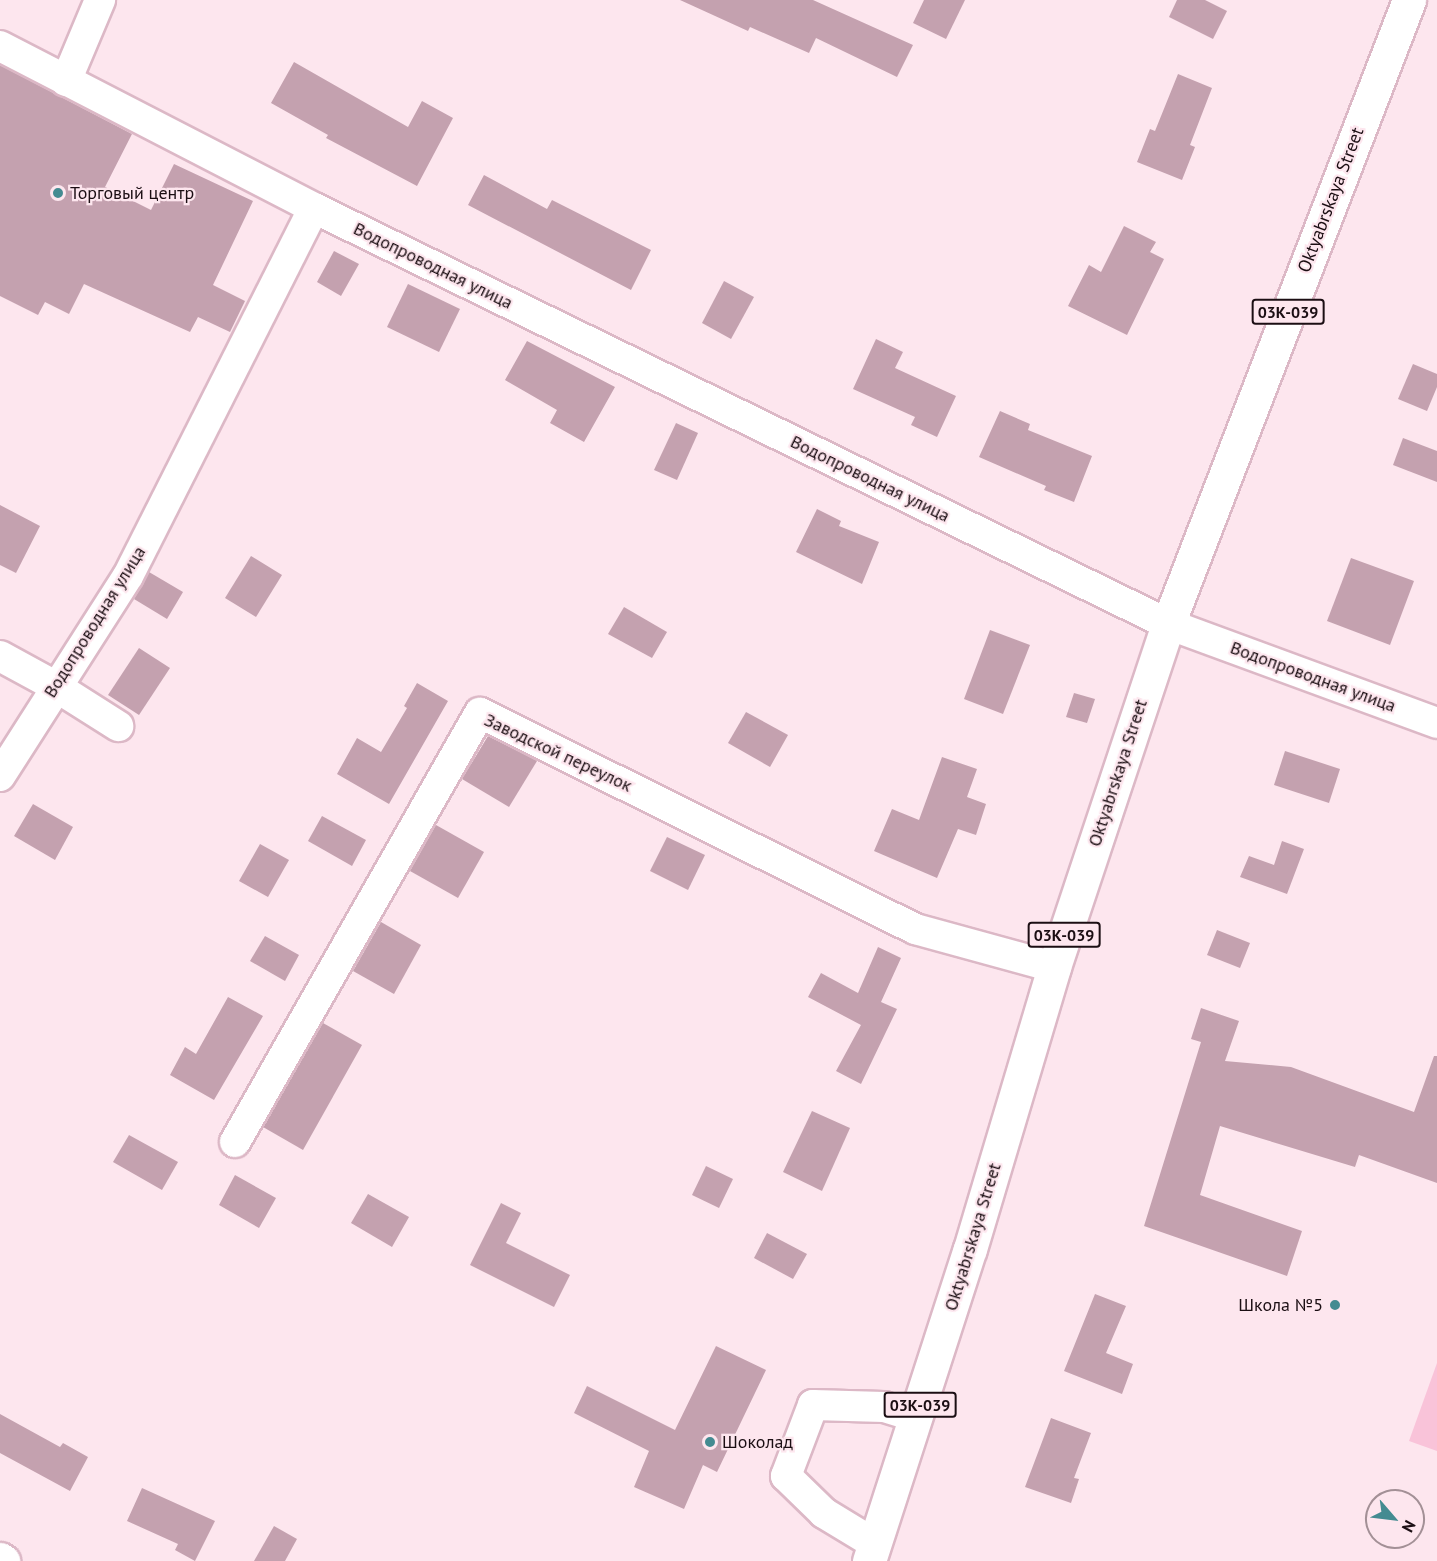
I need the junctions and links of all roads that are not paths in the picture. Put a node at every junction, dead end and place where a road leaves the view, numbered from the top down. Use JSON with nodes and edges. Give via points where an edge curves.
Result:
{"nodes":[{"id":1,"x":100,"y":0,"type":"edge"},
{"id":2,"x":1409,"y":0,"type":"edge"},
{"id":3,"x":0,"y":46,"type":"edge"},
{"id":4,"x":66,"y":81,"type":"junction"},
{"id":5,"x":314,"y":208,"type":"junction"},
{"id":6,"x":1168,"y":624,"type":"junction"},
{"id":7,"x":0,"y":656,"type":"edge"},
{"id":8,"x":55,"y":686,"type":"junction"},
{"id":9,"x":1437,"y":723,"type":"edge"},
{"id":10,"x":118,"y":726,"type":"dead end"},
{"id":11,"x":0,"y":776,"type":"edge"},
{"id":12,"x":1054,"y":967,"type":"junction"},
{"id":13,"x":235,"y":1142,"type":"dead end"},
{"id":14,"x":916,"y":1417,"type":"junction"},
{"id":15,"x":872,"y":1552,"type":"edge"}],
"edges":[{"from":1,"to":4,"type":"street"},
{"from":2,"to":6,"type":"main road","name":"Oktyabrskaya Street","number":"03К-039"},
{"from":3,"to":4,"type":"street","name":"Водопроводная улица"},
{"from":4,"to":5,"type":"street","name":"Водопроводная улица"},
{"from":5,"to":6,"type":"street","name":"Водопроводная улица"},
{"from":5,"to":8,"type":"street","name":"Водопроводная улица","via":[[128,576]]},
{"from":6,"to":9,"type":"street","name":"Водопроводная улица"},
{"from":6,"to":12,"type":"main road","name":"Oktyabrskaya Street","number":"03К-039"},
{"from":7,"to":8,"type":"street"},
{"from":8,"to":10,"type":"street"},
{"from":8,"to":11,"type":"street","name":"Водопроводная улица"},
{"from":12,"to":13,"type":"street","name":"Заводской переулок","via":[[915,929],[480,713]]},
{"from":12,"to":14,"type":"main road","name":"Oktyabrskaya Street","number":"03К-039"},
{"from":14,"to":15,"type":"main road","name":"Oktyabrskaya Street","number":"03К-039"},
{"from":14,"to":15,"type":"street","via":[[884,1407],[813,1405],[786,1476],[824,1514]]}]}
